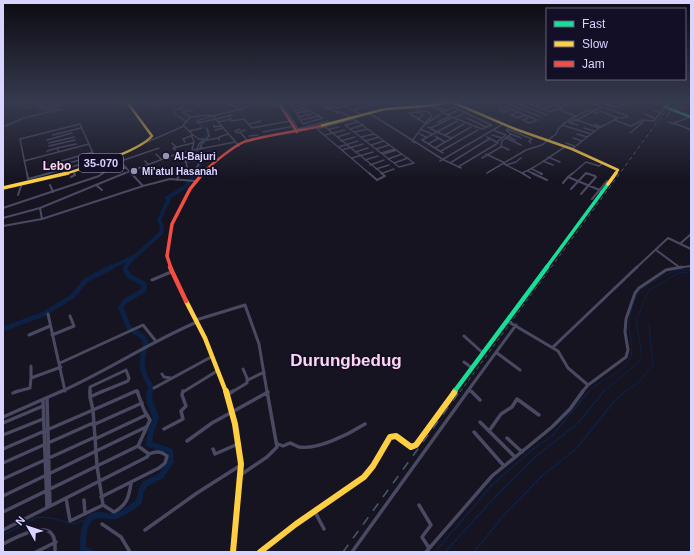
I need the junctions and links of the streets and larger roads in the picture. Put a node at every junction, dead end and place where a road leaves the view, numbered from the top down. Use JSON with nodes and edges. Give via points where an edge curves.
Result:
{"nodes":[{"id":1,"x":63,"y":128,"type":"edge"},
{"id":2,"x":81,"y":128,"type":"joint"},
{"id":3,"x":146,"y":128,"type":"edge"},
{"id":4,"x":180,"y":128,"type":"edge"},
{"id":5,"x":186,"y":128,"type":"edge"},
{"id":6,"x":202,"y":128,"type":"dead end"},
{"id":7,"x":207,"y":128,"type":"dead end"},
{"id":8,"x":223,"y":128,"type":"edge"},
{"id":9,"x":284,"y":128,"type":"edge"},
{"id":10,"x":295,"y":128,"type":"edge"},
{"id":11,"x":310,"y":128,"type":"edge"},
{"id":12,"x":317,"y":128,"type":"edge"},
{"id":13,"x":326,"y":128,"type":"edge"},
{"id":14,"x":334,"y":128,"type":"edge"},
{"id":15,"x":354,"y":128,"type":"edge"},
{"id":16,"x":389,"y":128,"type":"edge"},
{"id":17,"x":444,"y":128,"type":"edge"},
{"id":18,"x":457,"y":128,"type":"edge"},
{"id":19,"x":469,"y":128,"type":"edge"},
{"id":20,"x":496,"y":128,"type":"edge"},
{"id":21,"x":559,"y":128,"type":"edge"},
{"id":22,"x":570,"y":128,"type":"edge"},
{"id":23,"x":584,"y":128,"type":"dead end"},
{"id":24,"x":600,"y":128,"type":"edge"},
{"id":25,"x":636,"y":128,"type":"edge"},
{"id":26,"x":197,"y":129,"type":"joint"},
{"id":27,"x":240,"y":129,"type":"dead end"},
{"id":28,"x":329,"y":129,"type":"joint"},
{"id":29,"x":350,"y":129,"type":"joint"},
{"id":30,"x":368,"y":129,"type":"joint"},
{"id":31,"x":420,"y":129,"type":"joint"},
{"id":32,"x":430,"y":129,"type":"edge"},
{"id":33,"x":507,"y":129,"type":"junction"},
{"id":34,"x":71,"y":130,"type":"junction"},
{"id":35,"x":189,"y":130,"type":"junction"},
{"id":36,"x":245,"y":130,"type":"dead end"},
{"id":37,"x":345,"y":130,"type":"dead end"},
{"id":38,"x":478,"y":130,"type":"dead end"},
{"id":39,"x":492,"y":130,"type":"junction"},
{"id":40,"x":691,"y":130,"type":"edge"},
{"id":41,"x":259,"y":131,"type":"dead end"},
{"id":42,"x":297,"y":131,"type":"junction"},
{"id":43,"x":263,"y":132,"type":"dead end"},
{"id":44,"x":437,"y":132,"type":"junction"},
{"id":45,"x":594,"y":132,"type":"junction"},
{"id":46,"x":686,"y":132,"type":"dead end"},
{"id":47,"x":72,"y":133,"type":"junction"},
{"id":48,"x":238,"y":133,"type":"junction"},
{"id":49,"x":333,"y":133,"type":"junction"},
{"id":50,"x":350,"y":133,"type":"dead end"},
{"id":51,"x":354,"y":133,"type":"junction"},
{"id":52,"x":373,"y":133,"type":"junction"},
{"id":53,"x":501,"y":133,"type":"junction"},
{"id":54,"x":630,"y":133,"type":"dead end"},
{"id":55,"x":420,"y":134,"type":"dead end"},
{"id":56,"x":432,"y":134,"type":"junction"},
{"id":57,"x":512,"y":134,"type":"junction"},
{"id":58,"x":577,"y":134,"type":"dead end"},
{"id":59,"x":591,"y":134,"type":"junction"},
{"id":60,"x":53,"y":135,"type":"dead end"},
{"id":61,"x":228,"y":135,"type":"junction"},
{"id":62,"x":325,"y":135,"type":"junction"},
{"id":63,"x":444,"y":135,"type":"junction"},
{"id":64,"x":457,"y":135,"type":"junction"},
{"id":65,"x":492,"y":135,"type":"dead end"},
{"id":66,"x":192,"y":136,"type":"junction"},
{"id":67,"x":259,"y":136,"type":"junction"},
{"id":68,"x":435,"y":136,"type":"dead end"},
{"id":69,"x":74,"y":137,"type":"junction"},
{"id":70,"x":337,"y":137,"type":"junction"},
{"id":71,"x":355,"y":137,"type":"dead end"},
{"id":72,"x":360,"y":137,"type":"junction"},
{"id":73,"x":379,"y":137,"type":"junction"},
{"id":74,"x":426,"y":137,"type":"junction"},
{"id":75,"x":507,"y":137,"type":"junction"},
{"id":76,"x":587,"y":137,"type":"junction"},
{"id":77,"x":248,"y":138,"type":"junction"},
{"id":78,"x":439,"y":138,"type":"junction"},
{"id":79,"x":452,"y":138,"type":"junction"},
{"id":80,"x":464,"y":138,"type":"junction"},
{"id":81,"x":487,"y":138,"type":"dead end"},
{"id":82,"x":502,"y":138,"type":"junction"},
{"id":83,"x":521,"y":138,"type":"dead end"},
{"id":84,"x":573,"y":138,"type":"dead end"},
{"id":85,"x":490,"y":139,"type":"junction"},
{"id":86,"x":47,"y":140,"type":"dead end"},
{"id":87,"x":75,"y":140,"type":"junction"},
{"id":88,"x":207,"y":140,"type":"junction"},
{"id":89,"x":342,"y":140,"type":"junction"},
{"id":90,"x":422,"y":140,"type":"junction"},
{"id":91,"x":515,"y":140,"type":"dead end"},
{"id":92,"x":358,"y":141,"type":"dead end"},
{"id":93,"x":365,"y":141,"type":"junction"},
{"id":94,"x":384,"y":141,"type":"junction"},
{"id":95,"x":412,"y":141,"type":"junction"},
{"id":96,"x":550,"y":141,"type":"junction"},
{"id":97,"x":582,"y":141,"type":"junction"},
{"id":98,"x":147,"y":142,"type":"junction"},
{"id":99,"x":186,"y":142,"type":"dead end"},
{"id":100,"x":235,"y":142,"type":"junction"},
{"id":101,"x":445,"y":142,"type":"junction"},
{"id":102,"x":497,"y":142,"type":"junction"},
{"id":103,"x":49,"y":143,"type":"dead end"},
{"id":104,"x":172,"y":143,"type":"dead end"},
{"id":105,"x":193,"y":143,"type":"junction"},
{"id":106,"x":417,"y":143,"type":"junction"},
{"id":107,"x":76,"y":144,"type":"junction"},
{"id":108,"x":89,"y":144,"type":"junction"},
{"id":109,"x":346,"y":144,"type":"junction"},
{"id":110,"x":363,"y":144,"type":"dead end"},
{"id":111,"x":428,"y":144,"type":"junction"},
{"id":112,"x":531,"y":144,"type":"dead end"},
{"id":113,"x":55,"y":145,"type":"junction"},
{"id":114,"x":370,"y":145,"type":"junction"},
{"id":115,"x":389,"y":145,"type":"junction"},
{"id":116,"x":466,"y":145,"type":"junction"},
{"id":117,"x":521,"y":145,"type":"dead end"},
{"id":118,"x":566,"y":145,"type":"junction"},
{"id":119,"x":49,"y":146,"type":"dead end"},
{"id":120,"x":238,"y":146,"type":"junction"},
{"id":121,"x":501,"y":146,"type":"junction"},
{"id":122,"x":78,"y":147,"type":"junction"},
{"id":123,"x":176,"y":147,"type":"junction"},
{"id":124,"x":338,"y":147,"type":"junction"},
{"id":125,"x":57,"y":148,"type":"junction"},
{"id":126,"x":159,"y":148,"type":"dead end"},
{"id":127,"x":350,"y":148,"type":"junction"},
{"id":128,"x":368,"y":148,"type":"dead end"},
{"id":129,"x":434,"y":148,"type":"junction"},
{"id":130,"x":573,"y":148,"type":"junction"},
{"id":131,"x":197,"y":149,"type":"junction"},
{"id":132,"x":201,"y":149,"type":"junction"},
{"id":133,"x":376,"y":149,"type":"junction"},
{"id":134,"x":396,"y":149,"type":"junction"},
{"id":135,"x":474,"y":149,"type":"junction"},
{"id":136,"x":192,"y":150,"type":"junction"},
{"id":137,"x":342,"y":150,"type":"junction"},
{"id":138,"x":509,"y":150,"type":"dead end"},
{"id":139,"x":47,"y":151,"type":"dead end"},
{"id":140,"x":440,"y":151,"type":"junction"},
{"id":141,"x":59,"y":152,"type":"junction"},
{"id":142,"x":93,"y":152,"type":"junction"},
{"id":143,"x":165,"y":152,"type":"dead end"},
{"id":144,"x":180,"y":152,"type":"junction"},
{"id":145,"x":355,"y":152,"type":"junction"},
{"id":146,"x":373,"y":152,"type":"dead end"},
{"id":147,"x":482,"y":152,"type":"junction"},
{"id":148,"x":443,"y":153,"type":"dead end"},
{"id":149,"x":156,"y":154,"type":"dead end"},
{"id":150,"x":381,"y":154,"type":"junction"},
{"id":151,"x":402,"y":154,"type":"junction"},
{"id":152,"x":487,"y":154,"type":"junction"},
{"id":153,"x":94,"y":156,"type":"junction"},
{"id":154,"x":169,"y":156,"type":"junction"},
{"id":155,"x":360,"y":156,"type":"junction"},
{"id":156,"x":378,"y":156,"type":"dead end"},
{"id":157,"x":115,"y":157,"type":"junction"},
{"id":158,"x":520,"y":157,"type":"junction"},
{"id":159,"x":548,"y":157,"type":"junction"},
{"id":160,"x":352,"y":158,"type":"junction"},
{"id":161,"x":408,"y":158,"type":"junction"},
{"id":162,"x":482,"y":158,"type":"dead end"},
{"id":163,"x":161,"y":159,"type":"junction"},
{"id":164,"x":388,"y":159,"type":"junction"},
{"id":165,"x":365,"y":160,"type":"junction"},
{"id":166,"x":384,"y":160,"type":"dead end"},
{"id":167,"x":441,"y":160,"type":"junction"},
{"id":168,"x":24,"y":161,"type":"junction"},
{"id":169,"x":120,"y":161,"type":"junction"},
{"id":170,"x":145,"y":161,"type":"dead end"},
{"id":171,"x":543,"y":161,"type":"junction"},
{"id":172,"x":97,"y":162,"type":"junction"},
{"id":173,"x":185,"y":162,"type":"junction"},
{"id":174,"x":560,"y":162,"type":"dead end"},
{"id":175,"x":393,"y":163,"type":"junction"},
{"id":176,"x":450,"y":163,"type":"junction"},
{"id":177,"x":603,"y":163,"type":"junction"},
{"id":178,"x":148,"y":164,"type":"junction"},
{"id":179,"x":505,"y":164,"type":"junction"},
{"id":180,"x":371,"y":165,"type":"junction"},
{"id":181,"x":388,"y":165,"type":"dead end"},
{"id":182,"x":553,"y":165,"type":"dead end"},
{"id":183,"x":57,"y":166,"type":"junction"},
{"id":184,"x":114,"y":167,"type":"junction"},
{"id":185,"x":126,"y":167,"type":"junction"},
{"id":186,"x":458,"y":167,"type":"junction"},
{"id":187,"x":461,"y":168,"type":"dead end"},
{"id":188,"x":376,"y":169,"type":"junction"},
{"id":189,"x":531,"y":169,"type":"junction"},
{"id":190,"x":58,"y":170,"type":"junction"},
{"id":191,"x":394,"y":170,"type":"dead end"},
{"id":192,"x":527,"y":170,"type":"junction"},
{"id":193,"x":130,"y":171,"type":"junction"},
{"id":194,"x":188,"y":171,"type":"junction"},
{"id":195,"x":74,"y":172,"type":"junction"},
{"id":196,"x":105,"y":173,"type":"junction"},
{"id":197,"x":488,"y":173,"type":"dead end"},
{"id":198,"x":522,"y":173,"type":"junction"},
{"id":199,"x":382,"y":174,"type":"junction"},
{"id":200,"x":542,"y":174,"type":"dead end"},
{"id":201,"x":385,"y":176,"type":"junction"},
{"id":202,"x":71,"y":177,"type":"dead end"},
{"id":203,"x":568,"y":177,"type":"junction"},
{"id":204,"x":112,"y":178,"type":"junction"},
{"id":205,"x":530,"y":178,"type":"dead end"},
{"id":206,"x":177,"y":180,"type":"junction"},
{"id":207,"x":547,"y":180,"type":"dead end"},
{"id":208,"x":194,"y":181,"type":"junction"},
{"id":209,"x":578,"y":181,"type":"junction"},
{"id":210,"x":607,"y":181,"type":"dead end"},
{"id":211,"x":563,"y":183,"type":"dead end"},
{"id":212,"x":50,"y":185,"type":"dead end"},
{"id":213,"x":96,"y":185,"type":"junction"},
{"id":214,"x":21,"y":186,"type":"junction"},
{"id":215,"x":143,"y":186,"type":"junction"},
{"id":216,"x":589,"y":186,"type":"junction"},
{"id":217,"x":3,"y":188,"type":"edge"},
{"id":218,"x":572,"y":189,"type":"dead end"},
{"id":219,"x":102,"y":190,"type":"dead end"},
{"id":220,"x":601,"y":191,"type":"junction"},
{"id":221,"x":53,"y":192,"type":"junction"},
{"id":222,"x":581,"y":194,"type":"dead end"},
{"id":223,"x":18,"y":195,"type":"dead end"},
{"id":224,"x":592,"y":199,"type":"dead end"},
{"id":225,"x":3,"y":208,"type":"edge"},
{"id":226,"x":40,"y":208,"type":"junction"},
{"id":227,"x":3,"y":218,"type":"edge"},
{"id":228,"x":42,"y":219,"type":"junction"},
{"id":229,"x":3,"y":226,"type":"edge"},
{"id":230,"x":691,"y":234,"type":"edge"},
{"id":231,"x":681,"y":243,"type":"junction"},
{"id":232,"x":691,"y":249,"type":"edge"},
{"id":233,"x":656,"y":250,"type":"junction"},
{"id":234,"x":691,"y":266,"type":"edge"},
{"id":235,"x":679,"y":267,"type":"junction"},
{"id":236,"x":171,"y":272,"type":"junction"},
{"id":237,"x":152,"y":280,"type":"dead end"},
{"id":238,"x":48,"y":314,"type":"dead end"},
{"id":239,"x":70,"y":316,"type":"dead end"},
{"id":240,"x":507,"y":320,"type":"junction"},
{"id":241,"x":197,"y":321,"type":"junction"},
{"id":242,"x":516,"y":325,"type":"junction"},
{"id":243,"x":50,"y":326,"type":"junction"},
{"id":244,"x":29,"y":335,"type":"dead end"},
{"id":245,"x":52,"y":335,"type":"junction"},
{"id":246,"x":464,"y":336,"type":"dead end"},
{"id":247,"x":156,"y":340,"type":"junction"},
{"id":248,"x":553,"y":347,"type":"junction"},
{"id":249,"x":497,"y":353,"type":"junction"},
{"id":250,"x":483,"y":354,"type":"junction"},
{"id":251,"x":212,"y":357,"type":"junction"},
{"id":252,"x":464,"y":362,"type":"dead end"},
{"id":253,"x":61,"y":365,"type":"junction"},
{"id":254,"x":31,"y":366,"type":"dead end"},
{"id":255,"x":472,"y":368,"type":"junction"},
{"id":256,"x":244,"y":369,"type":"dead end"},
{"id":257,"x":520,"y":370,"type":"dead end"},
{"id":258,"x":216,"y":371,"type":"junction"},
{"id":259,"x":264,"y":372,"type":"junction"},
{"id":260,"x":162,"y":374,"type":"dead end"},
{"id":261,"x":31,"y":378,"type":"junction"},
{"id":262,"x":171,"y":378,"type":"junction"},
{"id":263,"x":248,"y":380,"type":"junction"},
{"id":264,"x":588,"y":385,"type":"junction"},
{"id":265,"x":154,"y":388,"type":"dead end"},
{"id":266,"x":65,"y":391,"type":"junction"},
{"id":267,"x":470,"y":391,"type":"junction"},
{"id":268,"x":268,"y":392,"type":"junction"},
{"id":269,"x":13,"y":393,"type":"dead end"},
{"id":270,"x":90,"y":397,"type":"junction"},
{"id":271,"x":226,"y":397,"type":"junction"},
{"id":272,"x":45,"y":400,"type":"junction"},
{"id":273,"x":480,"y":400,"type":"dead end"},
{"id":274,"x":142,"y":403,"type":"junction"},
{"id":275,"x":43,"y":406,"type":"junction"},
{"id":276,"x":93,"y":410,"type":"junction"},
{"id":277,"x":232,"y":411,"type":"junction"},
{"id":278,"x":146,"y":415,"type":"junction"},
{"id":279,"x":539,"y":415,"type":"dead end"},
{"id":280,"x":3,"y":417,"type":"edge"},
{"id":281,"x":44,"y":419,"type":"junction"},
{"id":282,"x":480,"y":422,"type":"dead end"},
{"id":283,"x":3,"y":423,"type":"edge"},
{"id":284,"x":93,"y":424,"type":"junction"},
{"id":285,"x":365,"y":424,"type":"dead end"},
{"id":286,"x":147,"y":427,"type":"junction"},
{"id":287,"x":164,"y":429,"type":"dead end"},
{"id":288,"x":46,"y":431,"type":"junction"},
{"id":289,"x":489,"y":431,"type":"junction"},
{"id":290,"x":474,"y":432,"type":"dead end"},
{"id":291,"x":3,"y":435,"type":"edge"},
{"id":292,"x":95,"y":438,"type":"junction"},
{"id":293,"x":507,"y":438,"type":"dead end"},
{"id":294,"x":187,"y":441,"type":"dead end"},
{"id":295,"x":239,"y":444,"type":"junction"},
{"id":296,"x":279,"y":444,"type":"junction"},
{"id":297,"x":46,"y":445,"type":"junction"},
{"id":298,"x":138,"y":446,"type":"junction"},
{"id":299,"x":3,"y":448,"type":"edge"},
{"id":300,"x":95,"y":450,"type":"junction"},
{"id":301,"x":213,"y":450,"type":"dead end"},
{"id":302,"x":522,"y":452,"type":"junction"},
{"id":303,"x":149,"y":454,"type":"junction"},
{"id":304,"x":515,"y":457,"type":"junction"},
{"id":305,"x":46,"y":459,"type":"junction"},
{"id":306,"x":3,"y":463,"type":"edge"},
{"id":307,"x":241,"y":464,"type":"junction"},
{"id":308,"x":97,"y":465,"type":"junction"},
{"id":309,"x":504,"y":466,"type":"junction"},
{"id":310,"x":47,"y":474,"type":"junction"},
{"id":311,"x":241,"y":474,"type":"junction"},
{"id":312,"x":3,"y":479,"type":"edge"},
{"id":313,"x":99,"y":481,"type":"junction"},
{"id":314,"x":131,"y":482,"type":"junction"},
{"id":315,"x":48,"y":490,"type":"junction"},
{"id":316,"x":3,"y":496,"type":"edge"},
{"id":317,"x":101,"y":497,"type":"junction"},
{"id":318,"x":66,"y":498,"type":"junction"},
{"id":319,"x":84,"y":500,"type":"dead end"},
{"id":320,"x":103,"y":505,"type":"junction"},
{"id":321,"x":48,"y":506,"type":"junction"},
{"id":322,"x":419,"y":506,"type":"dead end"},
{"id":323,"x":314,"y":511,"type":"junction"},
{"id":324,"x":3,"y":512,"type":"edge"},
{"id":325,"x":85,"y":514,"type":"junction"},
{"id":326,"x":102,"y":524,"type":"dead end"},
{"id":327,"x":324,"y":529,"type":"dead end"},
{"id":328,"x":3,"y":530,"type":"edge"},
{"id":329,"x":145,"y":530,"type":"dead end"},
{"id":330,"x":56,"y":542,"type":"junction"},
{"id":331,"x":3,"y":544,"type":"edge"},
{"id":332,"x":427,"y":550,"type":"edge"},
{"id":333,"x":36,"y":552,"type":"edge"},
{"id":334,"x":55,"y":552,"type":"edge"},
{"id":335,"x":130,"y":552,"type":"edge"},
{"id":336,"x":234,"y":552,"type":"edge"},
{"id":337,"x":260,"y":552,"type":"edge"},
{"id":338,"x":352,"y":552,"type":"edge"}],
"edges":[{"from":1,"to":168,"type":"street","via":[[20,138]]},
{"from":2,"to":34,"type":"street"},
{"from":2,"to":108,"type":"street"},
{"from":3,"to":98,"type":"street","via":[[152,136]]},
{"from":4,"to":98,"type":"street"},
{"from":5,"to":35,"type":"street"},
{"from":6,"to":26,"type":"street"},
{"from":7,"to":88,"type":"street"},
{"from":8,"to":61,"type":"street"},
{"from":9,"to":43,"type":"street"},
{"from":10,"to":42,"type":"street"},
{"from":11,"to":42,"type":"street"},
{"from":12,"to":62,"type":"street"},
{"from":13,"to":49,"type":"street"},
{"from":14,"to":28,"type":"street"},
{"from":15,"to":29,"type":"street"},
{"from":16,"to":95,"type":"street"},
{"from":17,"to":44,"type":"street"},
{"from":18,"to":63,"type":"street"},
{"from":19,"to":64,"type":"street"},
{"from":20,"to":39,"type":"street"},
{"from":21,"to":96,"type":"street"},
{"from":22,"to":59,"type":"street"},
{"from":23,"to":45,"type":"street"},
{"from":24,"to":45,"type":"street"},
{"from":25,"to":54,"type":"street"},
{"from":26,"to":35,"type":"street"},
{"from":27,"to":48,"type":"street","via":[[235,130]]},
{"from":28,"to":49,"type":"street"},
{"from":29,"to":51,"type":"street"},
{"from":30,"to":51,"type":"street"},
{"from":30,"to":52,"type":"street"},
{"from":31,"to":56,"type":"street"},
{"from":31,"to":95,"type":"street"},
{"from":32,"to":44,"type":"street"},
{"from":33,"to":53,"type":"street"},
{"from":33,"to":57,"type":"street","via":[[506,131]]},
{"from":33,"to":96,"type":"street"},
{"from":33,"to":112,"type":"street","via":[[532,139],[529,141]]},
{"from":34,"to":47,"type":"street"},
{"from":34,"to":60,"type":"street"},
{"from":35,"to":66,"type":"street"},
{"from":36,"to":48,"type":"street"},
{"from":37,"to":49,"type":"street"},
{"from":38,"to":80,"type":"street"},
{"from":39,"to":53,"type":"street"},
{"from":39,"to":116,"type":"street"},
{"from":40,"to":46,"type":"street"},
{"from":41,"to":67,"type":"street"},
{"from":42,"to":67,"type":"street"},
{"from":44,"to":56,"type":"street"},
{"from":44,"to":63,"type":"street"},
{"from":45,"to":59,"type":"street"},
{"from":47,"to":69,"type":"street"},
{"from":47,"to":86,"type":"street"},
{"from":48,"to":61,"type":"street"},
{"from":48,"to":77,"type":"street"},
{"from":49,"to":62,"type":"street"},
{"from":49,"to":70,"type":"street"},
{"from":50,"to":70,"type":"street"},
{"from":51,"to":72,"type":"street"},
{"from":52,"to":72,"type":"street"},
{"from":52,"to":73,"type":"street"},
{"from":53,"to":82,"type":"street","via":[[506,135]]},
{"from":55,"to":74,"type":"street"},
{"from":56,"to":74,"type":"street"},
{"from":57,"to":75,"type":"street"},
{"from":57,"to":83,"type":"street"},
{"from":58,"to":76,"type":"street"},
{"from":59,"to":76,"type":"street"},
{"from":61,"to":88,"type":"street"},
{"from":61,"to":100,"type":"street"},
{"from":62,"to":124,"type":"street"},
{"from":63,"to":79,"type":"street"},
{"from":64,"to":79,"type":"street"},
{"from":64,"to":80,"type":"street"},
{"from":65,"to":82,"type":"street"},
{"from":66,"to":99,"type":"street","via":[[183,139]]},
{"from":66,"to":105,"type":"street"},
{"from":66,"to":131,"type":"street","via":[[204,139]]},
{"from":67,"to":77,"type":"street"},
{"from":68,"to":78,"type":"street"},
{"from":69,"to":87,"type":"street"},
{"from":69,"to":103,"type":"street"},
{"from":70,"to":89,"type":"street"},
{"from":71,"to":89,"type":"street"},
{"from":72,"to":93,"type":"street"},
{"from":73,"to":93,"type":"street"},
{"from":73,"to":94,"type":"street"},
{"from":74,"to":90,"type":"street"},
{"from":75,"to":91,"type":"street"},
{"from":75,"to":117,"type":"street"},
{"from":75,"to":121,"type":"street"},
{"from":76,"to":97,"type":"street"},
{"from":77,"to":120,"type":"street"},
{"from":78,"to":101,"type":"street"},
{"from":78,"to":111,"type":"street"},
{"from":79,"to":101,"type":"street"},
{"from":80,"to":140,"type":"street"},
{"from":81,"to":85,"type":"street"},
{"from":82,"to":102,"type":"street"},
{"from":84,"to":97,"type":"street"},
{"from":85,"to":102,"type":"street"},
{"from":85,"to":135,"type":"street"},
{"from":87,"to":107,"type":"street"},
{"from":87,"to":113,"type":"street"},
{"from":88,"to":132,"type":"street","via":[[201,145]]},
{"from":89,"to":109,"type":"street"},
{"from":90,"to":106,"type":"street"},
{"from":90,"to":111,"type":"street"},
{"from":92,"to":109,"type":"street"},
{"from":93,"to":114,"type":"street"},
{"from":94,"to":114,"type":"street"},
{"from":94,"to":115,"type":"street"},
{"from":95,"to":106,"type":"street"},
{"from":96,"to":118,"type":"street"},
{"from":96,"to":158,"type":"street","via":[[529,149]]},
{"from":97,"to":130,"type":"street"},
{"from":98,"to":157,"type":"street","number":"35-070"},
{"from":100,"to":120,"type":"street"},
{"from":100,"to":132,"type":"street"},
{"from":101,"to":129,"type":"street"},
{"from":102,"to":147,"type":"street"},
{"from":104,"to":123,"type":"street"},
{"from":105,"to":123,"type":"street"},
{"from":105,"to":136,"type":"street"},
{"from":106,"to":167,"type":"street"},
{"from":107,"to":122,"type":"street"},
{"from":107,"to":125,"type":"street"},
{"from":108,"to":122,"type":"street"},
{"from":108,"to":142,"type":"street"},
{"from":109,"to":124,"type":"street"},
{"from":109,"to":127,"type":"street"},
{"from":110,"to":127,"type":"street"},
{"from":111,"to":129,"type":"street"},
{"from":113,"to":119,"type":"street"},
{"from":113,"to":125,"type":"street"},
{"from":114,"to":133,"type":"street"},
{"from":115,"to":133,"type":"street"},
{"from":115,"to":134,"type":"street"},
{"from":116,"to":135,"type":"street"},
{"from":116,"to":167,"type":"street"},
{"from":118,"to":130,"type":"street"},
{"from":118,"to":159,"type":"street"},
{"from":120,"to":208,"type":"street","via":[[208,167]]},
{"from":121,"to":138,"type":"street"},
{"from":121,"to":152,"type":"street"},
{"from":122,"to":141,"type":"street"},
{"from":123,"to":144,"type":"street","via":[[172,148]]},
{"from":124,"to":137,"type":"street"},
{"from":125,"to":139,"type":"street"},
{"from":125,"to":141,"type":"street"},
{"from":126,"to":169,"type":"street"},
{"from":127,"to":137,"type":"street"},
{"from":127,"to":145,"type":"street"},
{"from":128,"to":145,"type":"street"},
{"from":129,"to":140,"type":"street"},
{"from":130,"to":177,"type":"street"},
{"from":131,"to":132,"type":"street"},
{"from":131,"to":136,"type":"street"},
{"from":133,"to":150,"type":"street"},
{"from":134,"to":150,"type":"street"},
{"from":134,"to":151,"type":"street"},
{"from":135,"to":147,"type":"street"},
{"from":135,"to":176,"type":"street"},
{"from":136,"to":144,"type":"street"},
{"from":137,"to":160,"type":"street"},
{"from":140,"to":148,"type":"street"},
{"from":141,"to":168,"type":"street"},
{"from":142,"to":153,"type":"street"},
{"from":142,"to":183,"type":"street","via":[[53,163]]},
{"from":143,"to":154,"type":"street"},
{"from":144,"to":154,"type":"street"},
{"from":144,"to":173,"type":"street"},
{"from":145,"to":155,"type":"street"},
{"from":146,"to":155,"type":"street"},
{"from":147,"to":152,"type":"street"},
{"from":147,"to":186,"type":"street"},
{"from":149,"to":163,"type":"street"},
{"from":150,"to":164,"type":"street"},
{"from":151,"to":161,"type":"street"},
{"from":151,"to":164,"type":"street"},
{"from":152,"to":162,"type":"street"},
{"from":152,"to":179,"type":"street"},
{"from":153,"to":172,"type":"street"},
{"from":153,"to":183,"type":"street"},
{"from":154,"to":163,"type":"street"},
{"from":155,"to":160,"type":"street"},
{"from":155,"to":165,"type":"street"},
{"from":156,"to":165,"type":"street"},
{"from":157,"to":169,"type":"street"},
{"from":157,"to":172,"type":"street","number":"35-070"},
{"from":158,"to":179,"type":"street"},
{"from":158,"to":179,"type":"street","via":[[516,162]]},
{"from":159,"to":171,"type":"street"},
{"from":159,"to":174,"type":"street"},
{"from":160,"to":201,"type":"street","via":[[377,180]]},
{"from":161,"to":175,"type":"street"},
{"from":161,"to":175,"type":"street","via":[[414,163],[400,167]]},
{"from":163,"to":178,"type":"street"},
{"from":164,"to":175,"type":"street"},
{"from":165,"to":180,"type":"street"},
{"from":166,"to":180,"type":"street"},
{"from":167,"to":176,"type":"street"},
{"from":168,"to":190,"type":"street","via":[[28,179]]},
{"from":169,"to":184,"type":"street"},
{"from":169,"to":185,"type":"street"},
{"from":170,"to":178,"type":"street"},
{"from":171,"to":182,"type":"street"},
{"from":171,"to":189,"type":"street"},
{"from":172,"to":190,"type":"street"},
{"from":172,"to":195,"type":"street","number":"35-070"},
{"from":173,"to":194,"type":"street"},
{"from":173,"to":194,"type":"street","via":[[200,162],[195,170]]},
{"from":176,"to":186,"type":"street"},
{"from":177,"to":203,"type":"street","via":[[599,166],[586,162]]},
{"from":177,"to":220,"type":"street","via":[[618,170]]},
{"from":178,"to":193,"type":"street"},
{"from":179,"to":197,"type":"street"},
{"from":179,"to":198,"type":"street"},
{"from":180,"to":188,"type":"street"},
{"from":181,"to":188,"type":"street"},
{"from":183,"to":190,"type":"street"},
{"from":184,"to":185,"type":"street","via":[[118,170]]},
{"from":184,"to":196,"type":"street"},
{"from":185,"to":193,"type":"street"},
{"from":186,"to":187,"type":"street"},
{"from":188,"to":199,"type":"street"},
{"from":188,"to":201,"type":"street"},
{"from":189,"to":192,"type":"street"},
{"from":189,"to":200,"type":"street"},
{"from":191,"to":199,"type":"street"},
{"from":192,"to":198,"type":"street"},
{"from":192,"to":207,"type":"street"},
{"from":193,"to":204,"type":"street"},
{"from":193,"to":215,"type":"street"},
{"from":194,"to":206,"type":"street","via":[[179,174]]},
{"from":195,"to":202,"type":"street","via":[[75,175]]},
{"from":195,"to":214,"type":"street","number":"35-070"},
{"from":196,"to":204,"type":"street"},
{"from":196,"to":221,"type":"street"},
{"from":198,"to":205,"type":"street"},
{"from":199,"to":201,"type":"street"},
{"from":203,"to":209,"type":"street"},
{"from":203,"to":211,"type":"street"},
{"from":204,"to":213,"type":"street"},
{"from":206,"to":208,"type":"street"},
{"from":206,"to":215,"type":"street"},
{"from":208,"to":236,"type":"street","via":[[172,224],[167,256]]},
{"from":209,"to":216,"type":"street"},
{"from":209,"to":216,"type":"street","via":[[586,173],[595,176]]},
{"from":209,"to":218,"type":"street"},
{"from":210,"to":220,"type":"street"},
{"from":212,"to":221,"type":"street"},
{"from":213,"to":219,"type":"street"},
{"from":213,"to":226,"type":"street"},
{"from":214,"to":217,"type":"street","number":"35-070"},
{"from":214,"to":223,"type":"street"},
{"from":215,"to":228,"type":"street"},
{"from":216,"to":220,"type":"street"},
{"from":216,"to":222,"type":"street"},
{"from":220,"to":224,"type":"street"},
{"from":220,"to":240,"type":"street"},
{"from":221,"to":225,"type":"street"},
{"from":226,"to":227,"type":"street"},
{"from":226,"to":228,"type":"street"},
{"from":228,"to":229,"type":"street"},
{"from":230,"to":231,"type":"street"},
{"from":231,"to":232,"type":"street"},
{"from":231,"to":233,"type":"street","via":[[668,238]]},
{"from":233,"to":235,"type":"street"},
{"from":233,"to":248,"type":"street"},
{"from":234,"to":235,"type":"street"},
{"from":235,"to":264,"type":"street","via":[[663,271],[635,293],[626,319],[626,357]]},
{"from":236,"to":237,"type":"street"},
{"from":236,"to":241,"type":"street"},
{"from":238,"to":243,"type":"street"},
{"from":239,"to":245,"type":"street","via":[[74,326]]},
{"from":240,"to":242,"type":"street"},
{"from":240,"to":250,"type":"street"},
{"from":241,"to":247,"type":"street"},
{"from":241,"to":251,"type":"street"},
{"from":241,"to":259,"type":"street","via":[[246,306],[259,344]]},
{"from":242,"to":248,"type":"street"},
{"from":242,"to":249,"type":"street"},
{"from":243,"to":244,"type":"street"},
{"from":243,"to":245,"type":"street"},
{"from":245,"to":253,"type":"street"},
{"from":246,"to":250,"type":"street"},
{"from":247,"to":253,"type":"street","via":[[144,324]]},
{"from":247,"to":266,"type":"street"},
{"from":248,"to":264,"type":"street","via":[[560,353],[568,368]]},
{"from":249,"to":257,"type":"street"},
{"from":249,"to":267,"type":"street"},
{"from":250,"to":255,"type":"street"},
{"from":251,"to":258,"type":"street"},
{"from":251,"to":262,"type":"street"},
{"from":252,"to":255,"type":"street"},
{"from":253,"to":261,"type":"street"},
{"from":253,"to":266,"type":"street"},
{"from":254,"to":261,"type":"street"},
{"from":255,"to":323,"type":"street","via":[[414,446],[411,447],[396,436],[390,437],[364,477]]},
{"from":256,"to":263,"type":"street"},
{"from":258,"to":271,"type":"street"},
{"from":258,"to":287,"type":"street","via":[[183,391],[186,406],[181,411],[183,419]]},
{"from":259,"to":263,"type":"street"},
{"from":259,"to":268,"type":"street"},
{"from":260,"to":262,"type":"street","via":[[164,378]]},
{"from":261,"to":269,"type":"street","via":[[30,388]]},
{"from":262,"to":265,"type":"street"},
{"from":263,"to":271,"type":"street","via":[[246,385]]},
{"from":264,"to":302,"type":"street","via":[[563,417]]},
{"from":266,"to":272,"type":"street"},
{"from":267,"to":273,"type":"street"},
{"from":267,"to":338,"type":"street"},
{"from":268,"to":277,"type":"street"},
{"from":268,"to":296,"type":"street"},
{"from":270,"to":270,"type":"street","via":[[128,381],[126,370],[89,388]]},
{"from":270,"to":276,"type":"street"},
{"from":271,"to":277,"type":"street"},
{"from":272,"to":275,"type":"street"},
{"from":272,"to":280,"type":"street"},
{"from":272,"to":288,"type":"street"},
{"from":274,"to":276,"type":"street","via":[[137,391]]},
{"from":274,"to":278,"type":"street"},
{"from":274,"to":284,"type":"street"},
{"from":275,"to":281,"type":"street"},
{"from":275,"to":283,"type":"street"},
{"from":276,"to":284,"type":"street"},
{"from":276,"to":288,"type":"street"},
{"from":277,"to":294,"type":"street"},
{"from":277,"to":295,"type":"street"},
{"from":278,"to":286,"type":"street","via":[[150,420]]},
{"from":278,"to":292,"type":"street"},
{"from":279,"to":289,"type":"street","via":[[517,399],[512,407],[501,414]]},
{"from":281,"to":288,"type":"street"},
{"from":281,"to":291,"type":"street"},
{"from":282,"to":289,"type":"street"},
{"from":284,"to":292,"type":"street"},
{"from":284,"to":297,"type":"street"},
{"from":285,"to":296,"type":"street","via":[[320,445],[299,447],[290,443],[283,446]]},
{"from":286,"to":298,"type":"street"},
{"from":286,"to":300,"type":"street"},
{"from":288,"to":297,"type":"street"},
{"from":288,"to":299,"type":"street"},
{"from":289,"to":304,"type":"street"},
{"from":290,"to":309,"type":"street"},
{"from":292,"to":300,"type":"street"},
{"from":292,"to":305,"type":"street"},
{"from":293,"to":302,"type":"street"},
{"from":295,"to":301,"type":"street","via":[[216,454]]},
{"from":295,"to":307,"type":"street"},
{"from":296,"to":311,"type":"street","via":[[267,457]]},
{"from":297,"to":305,"type":"street"},
{"from":297,"to":306,"type":"street"},
{"from":298,"to":303,"type":"street"},
{"from":298,"to":308,"type":"street"},
{"from":300,"to":308,"type":"street"},
{"from":300,"to":310,"type":"street"},
{"from":302,"to":304,"type":"street"},
{"from":303,"to":313,"type":"street"},
{"from":303,"to":314,"type":"street","via":[[162,452],[167,456],[162,466]]},
{"from":304,"to":309,"type":"street"},
{"from":305,"to":310,"type":"street"},
{"from":305,"to":312,"type":"street"},
{"from":307,"to":311,"type":"street"},
{"from":307,"to":329,"type":"street"},
{"from":308,"to":313,"type":"street"},
{"from":308,"to":315,"type":"street"},
{"from":309,"to":332,"type":"street","via":[[492,476]]},
{"from":310,"to":315,"type":"street"},
{"from":310,"to":316,"type":"street"},
{"from":311,"to":336,"type":"street","via":[[234,525]]},
{"from":313,"to":317,"type":"street"},
{"from":313,"to":318,"type":"street"},
{"from":314,"to":317,"type":"street"},
{"from":314,"to":320,"type":"street","via":[[130,499],[127,504],[114,512]]},
{"from":315,"to":321,"type":"street"},
{"from":315,"to":324,"type":"street"},
{"from":317,"to":320,"type":"street"},
{"from":318,"to":321,"type":"street"},
{"from":318,"to":325,"type":"street","via":[[70,521]]},
{"from":319,"to":325,"type":"street"},
{"from":320,"to":325,"type":"street"},
{"from":321,"to":328,"type":"street"},
{"from":322,"to":332,"type":"street","via":[[431,525],[422,537]]},
{"from":323,"to":327,"type":"street"},
{"from":323,"to":337,"type":"street"},
{"from":326,"to":335,"type":"street","via":[[121,537]]},
{"from":330,"to":331,"type":"street","via":[[51,532],[42,530],[28,532]]},
{"from":330,"to":333,"type":"street"},
{"from":330,"to":334,"type":"street"}]}
